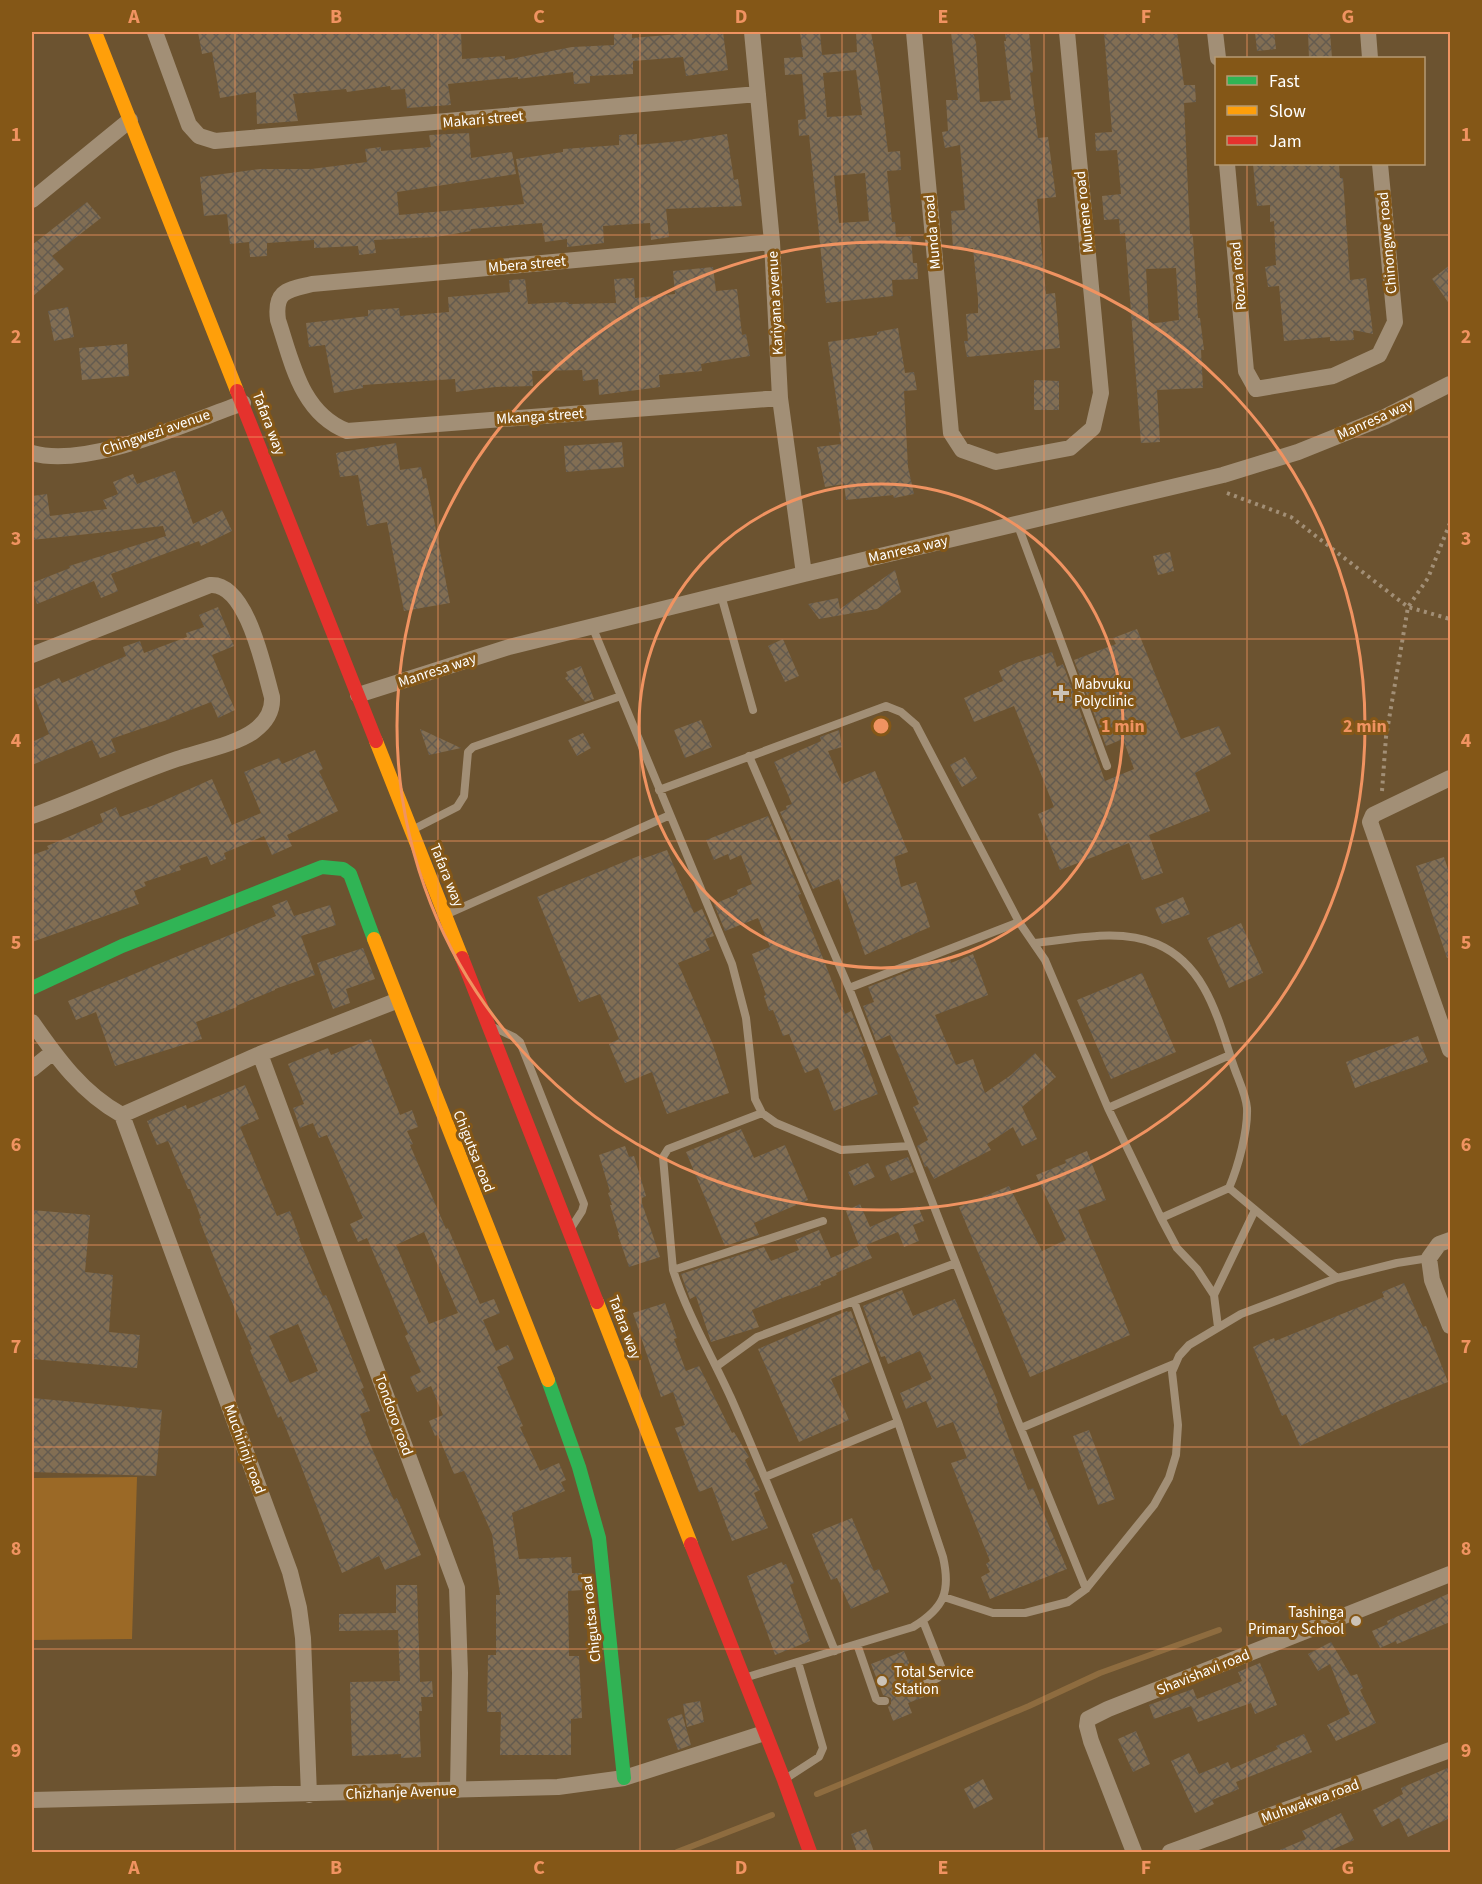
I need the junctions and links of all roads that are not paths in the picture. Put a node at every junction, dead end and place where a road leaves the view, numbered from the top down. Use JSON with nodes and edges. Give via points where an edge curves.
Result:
{"nodes":[{"id":1,"x":95,"y":32,"type":"edge"},
{"id":2,"x":155,"y":32,"type":"edge"},
{"id":3,"x":752,"y":32,"type":"edge"},
{"id":4,"x":914,"y":32,"type":"edge"},
{"id":5,"x":1067,"y":32,"type":"edge"},
{"id":6,"x":1215,"y":32,"type":"edge"},
{"id":7,"x":1368,"y":32,"type":"edge"},
{"id":8,"x":1218,"y":57,"type":"edge"},
{"id":9,"x":1370,"y":57,"type":"edge"},
{"id":10,"x":758,"y":94,"type":"junction"},
{"id":11,"x":130,"y":120,"type":"junction"},
{"id":12,"x":1227,"y":165,"type":"edge"},
{"id":13,"x":1380,"y":165,"type":"edge"},
{"id":14,"x":32,"y":200,"type":"edge"},
{"id":15,"x":771,"y":242,"type":"junction"},
{"id":16,"x":1395,"y":322,"type":"joint"},
{"id":17,"x":1450,"y":384,"type":"edge"},
{"id":18,"x":780,"y":398,"type":"junction"},
{"id":19,"x":243,"y":402,"type":"junction"},
{"id":20,"x":310,"y":403,"type":"joint"},
{"id":21,"x":951,"y":433,"type":"joint"},
{"id":22,"x":32,"y":453,"type":"edge"},
{"id":23,"x":1017,"y":523,"type":"junction"},
{"id":24,"x":804,"y":574,"type":"junction"},
{"id":25,"x":721,"y":595,"type":"junction"},
{"id":26,"x":591,"y":626,"type":"junction"},
{"id":27,"x":32,"y":655,"type":"edge"},
{"id":28,"x":358,"y":695,"type":"junction"},
{"id":29,"x":621,"y":696,"type":"junction"},
{"id":30,"x":753,"y":711,"type":"dead end"},
{"id":31,"x":749,"y":756,"type":"junction"},
{"id":32,"x":1107,"y":766,"type":"dead end"},
{"id":33,"x":1450,"y":778,"type":"edge"},
{"id":34,"x":659,"y":790,"type":"junction"},
{"id":35,"x":670,"y":815,"type":"junction"},
{"id":36,"x":32,"y":816,"type":"edge"},
{"id":37,"x":411,"y":830,"type":"junction"},
{"id":38,"x":445,"y":915,"type":"junction"},
{"id":39,"x":1019,"y":922,"type":"junction"},
{"id":40,"x":1035,"y":943,"type":"junction"},
{"id":41,"x":32,"y":988,"type":"edge"},
{"id":42,"x":849,"y":988,"type":"junction"},
{"id":43,"x":396,"y":1000,"type":"junction"},
{"id":44,"x":32,"y":1022,"type":"edge"},
{"id":45,"x":489,"y":1026,"type":"junction"},
{"id":46,"x":1450,"y":1050,"type":"edge"},
{"id":47,"x":53,"y":1052,"type":"junction"},
{"id":48,"x":260,"y":1054,"type":"junction"},
{"id":49,"x":1230,"y":1055,"type":"junction"},
{"id":50,"x":32,"y":1069,"type":"edge"},
{"id":51,"x":1108,"y":1108,"type":"junction"},
{"id":52,"x":762,"y":1113,"type":"junction"},
{"id":53,"x":122,"y":1115,"type":"junction"},
{"id":54,"x":910,"y":1146,"type":"junction"},
{"id":55,"x":1229,"y":1188,"type":"junction"},
{"id":56,"x":1255,"y":1210,"type":"junction"},
{"id":57,"x":1161,"y":1218,"type":"junction"},
{"id":58,"x":823,"y":1221,"type":"dead end"},
{"id":59,"x":569,"y":1230,"type":"junction"},
{"id":60,"x":1450,"y":1240,"type":"edge"},
{"id":61,"x":1429,"y":1258,"type":"junction"},
{"id":62,"x":956,"y":1263,"type":"junction"},
{"id":63,"x":672,"y":1270,"type":"junction"},
{"id":64,"x":1337,"y":1278,"type":"junction"},
{"id":65,"x":1214,"y":1295,"type":"junction"},
{"id":66,"x":854,"y":1301,"type":"junction"},
{"id":67,"x":1450,"y":1326,"type":"edge"},
{"id":68,"x":1218,"y":1327,"type":"junction"},
{"id":69,"x":1174,"y":1364,"type":"junction"},
{"id":70,"x":717,"y":1366,"type":"junction"},
{"id":71,"x":898,"y":1422,"type":"junction"},
{"id":72,"x":1021,"y":1428,"type":"junction"},
{"id":73,"x":765,"y":1476,"type":"junction"},
{"id":74,"x":1450,"y":1574,"type":"edge"},
{"id":75,"x":1086,"y":1589,"type":"junction"},
{"id":76,"x":944,"y":1597,"type":"junction"},
{"id":77,"x":924,"y":1621,"type":"junction"},
{"id":78,"x":857,"y":1644,"type":"junction"},
{"id":79,"x":835,"y":1651,"type":"junction"},
{"id":80,"x":798,"y":1662,"type":"junction"},
{"id":81,"x":743,"y":1678,"type":"junction"},
{"id":82,"x":919,"y":1687,"type":"dead end"},
{"id":83,"x":885,"y":1701,"type":"dead end"},
{"id":84,"x":764,"y":1733,"type":"junction"},
{"id":85,"x":1450,"y":1750,"type":"edge"},
{"id":86,"x":624,"y":1778,"type":"junction"},
{"id":87,"x":784,"y":1780,"type":"junction"},
{"id":88,"x":458,"y":1790,"type":"junction"},
{"id":89,"x":309,"y":1795,"type":"junction"},
{"id":90,"x":32,"y":1800,"type":"edge"},
{"id":91,"x":810,"y":1852,"type":"edge"},
{"id":92,"x":1134,"y":1852,"type":"edge"},
{"id":93,"x":1170,"y":1852,"type":"edge"}],
"edges":[{"from":1,"to":11,"type":"street","name":"Tafara way"},
{"from":2,"to":10,"type":"street","name":"Makari street","via":[[185,118],[196,134],[208,140]]},
{"from":3,"to":10,"type":"street","name":"Kariyana avenue"},
{"from":4,"to":21,"type":"street","name":"Munda road"},
{"from":5,"to":21,"type":"street","name":"Munene road","via":[[1101,393],[1093,428],[1070,448],[996,462],[962,450]]},
{"from":6,"to":8,"type":"street"},
{"from":7,"to":9,"type":"street"},
{"from":10,"to":15,"type":"street","name":"Kariyana avenue"},
{"from":11,"to":14,"type":"street"},
{"from":11,"to":19,"type":"street","name":"Tafara way"},
{"from":12,"to":16,"type":"street","name":"Rozva road","via":[[1246,371],[1256,389],[1333,376],[1379,355]]},
{"from":13,"to":16,"type":"street","name":"Chinongwe road"},
{"from":15,"to":18,"type":"street","name":"Kariyana avenue"},
{"from":15,"to":20,"type":"street","name":"Mbera street","via":[[359,279],[312,284],[283,293],[277,301],[278,320]]},
{"from":17,"to":23,"type":"street","name":"Manresa way","via":[[1385,417],[1298,452],[1233,472]]},
{"from":18,"to":20,"type":"street","name":"Mkanga street","via":[[347,431]]},
{"from":18,"to":24,"type":"street","name":"Kariyana avenue"},
{"from":19,"to":22,"type":"street","name":"Chingwezi avenue","via":[[108,451],[77,455]]},
{"from":19,"to":28,"type":"street","name":"Tafara way"},
{"from":23,"to":24,"type":"street","name":"Manresa way"},
{"from":23,"to":32,"type":"lane"},
{"from":24,"to":25,"type":"street","name":"Manresa way"},
{"from":25,"to":26,"type":"street","name":"Manresa way"},
{"from":25,"to":30,"type":"lane"},
{"from":26,"to":28,"type":"street","name":"Manresa way","via":[[509,647]]},
{"from":26,"to":29,"type":"lane"},
{"from":27,"to":36,"type":"street","via":[[210,585],[219,586],[237,600],[246,615],[273,706],[263,723],[244,737]]},
{"from":28,"to":37,"type":"street","name":"Tafara way"},
{"from":29,"to":34,"type":"lane"},
{"from":29,"to":37,"type":"lane","via":[[472,747],[468,752],[462,802]]},
{"from":31,"to":34,"type":"lane"},
{"from":31,"to":39,"type":"lane","via":[[885,706],[901,712],[916,725]]},
{"from":31,"to":42,"type":"lane"},
{"from":33,"to":46,"type":"street","via":[[1370,818]]},
{"from":34,"to":35,"type":"lane"},
{"from":35,"to":38,"type":"lane"},
{"from":35,"to":52,"type":"lane","via":[[732,964],[746,1018],[755,1099]]},
{"from":37,"to":38,"type":"street","name":"Tafara way"},
{"from":38,"to":45,"type":"street","name":"Tafara way"},
{"from":39,"to":40,"type":"lane"},
{"from":39,"to":42,"type":"lane"},
{"from":40,"to":49,"type":"lane","via":[[1113,934],[1155,943],[1177,954],[1212,1000]]},
{"from":40,"to":51,"type":"lane"},
{"from":41,"to":43,"type":"street","name":"Chigutsa road","via":[[122,946],[333,866],[350,874]]},
{"from":42,"to":54,"type":"lane"},
{"from":43,"to":48,"type":"street"},
{"from":43,"to":86,"type":"street","name":"Chigutsa road","via":[[554,1399],[593,1512]]},
{"from":44,"to":47,"type":"street"},
{"from":45,"to":59,"type":"street","name":"Tafara way"},
{"from":45,"to":59,"type":"lane","via":[[520,1042],[584,1204]]},
{"from":47,"to":50,"type":"street"},
{"from":47,"to":53,"type":"street","via":[[95,1098]]},
{"from":48,"to":53,"type":"street"},
{"from":48,"to":88,"type":"street","name":"Tondoro road","via":[[455,1581],[460,1673]]},
{"from":49,"to":51,"type":"lane"},
{"from":49,"to":55,"type":"lane","via":[[1247,1107]]},
{"from":51,"to":57,"type":"lane"},
{"from":52,"to":54,"type":"lane","via":[[776,1123],[841,1150]]},
{"from":52,"to":63,"type":"lane","via":[[668,1149],[663,1157]]},
{"from":53,"to":89,"type":"street","name":"Muchirinji road","via":[[290,1572],[303,1638]]},
{"from":54,"to":62,"type":"lane"},
{"from":55,"to":56,"type":"lane"},
{"from":55,"to":57,"type":"lane"},
{"from":56,"to":64,"type":"lane"},
{"from":56,"to":65,"type":"lane"},
{"from":57,"to":65,"type":"lane","via":[[1177,1248]]},
{"from":58,"to":63,"type":"lane"},
{"from":59,"to":81,"type":"street","name":"Tafara way"},
{"from":60,"to":61,"type":"street","via":[[1439,1244]]},
{"from":61,"to":64,"type":"lane"},
{"from":61,"to":67,"type":"street","via":[[1432,1280]]},
{"from":62,"to":66,"type":"lane"},
{"from":62,"to":72,"type":"lane"},
{"from":63,"to":70,"type":"lane"},
{"from":64,"to":68,"type":"lane","via":[[1241,1314]]},
{"from":65,"to":68,"type":"lane"},
{"from":66,"to":70,"type":"lane","via":[[757,1337]]},
{"from":66,"to":71,"type":"lane"},
{"from":68,"to":69,"type":"lane","via":[[1189,1345]]},
{"from":69,"to":72,"type":"lane"},
{"from":69,"to":75,"type":"lane","via":[[1178,1425],[1176,1455],[1169,1478],[1154,1505]]},
{"from":70,"to":73,"type":"lane"},
{"from":71,"to":73,"type":"lane"},
{"from":71,"to":76,"type":"lane","via":[[943,1557],[947,1575]]},
{"from":72,"to":75,"type":"lane"},
{"from":73,"to":79,"type":"lane"},
{"from":74,"to":92,"type":"street","name":"Shavishavi road","via":[[1088,1719],[1090,1741]]},
{"from":75,"to":76,"type":"lane","via":[[1068,1602],[1025,1613],[993,1613]]},
{"from":76,"to":77,"type":"lane"},
{"from":77,"to":78,"type":"lane"},
{"from":77,"to":82,"type":"lane","via":[[942,1669],[938,1678]]},
{"from":78,"to":79,"type":"lane"},
{"from":78,"to":83,"type":"lane","via":[[876,1699]]},
{"from":79,"to":80,"type":"lane"},
{"from":80,"to":81,"type":"lane"},
{"from":80,"to":87,"type":"lane","via":[[823,1748],[819,1757]]},
{"from":81,"to":84,"type":"street","name":"Tafara way"},
{"from":84,"to":86,"type":"street","name":"Chizhanje Avenue"},
{"from":84,"to":87,"type":"street","name":"Tafara way"},
{"from":85,"to":93,"type":"street","name":"Muhwakwa road"},
{"from":86,"to":88,"type":"street","name":"Chizhanje Avenue","via":[[558,1787]]},
{"from":87,"to":91,"type":"street","name":"Tafara way"},
{"from":88,"to":89,"type":"street","name":"Chizhanje Avenue"},
{"from":89,"to":90,"type":"street","name":"Chizhanje Avenue"}]}
